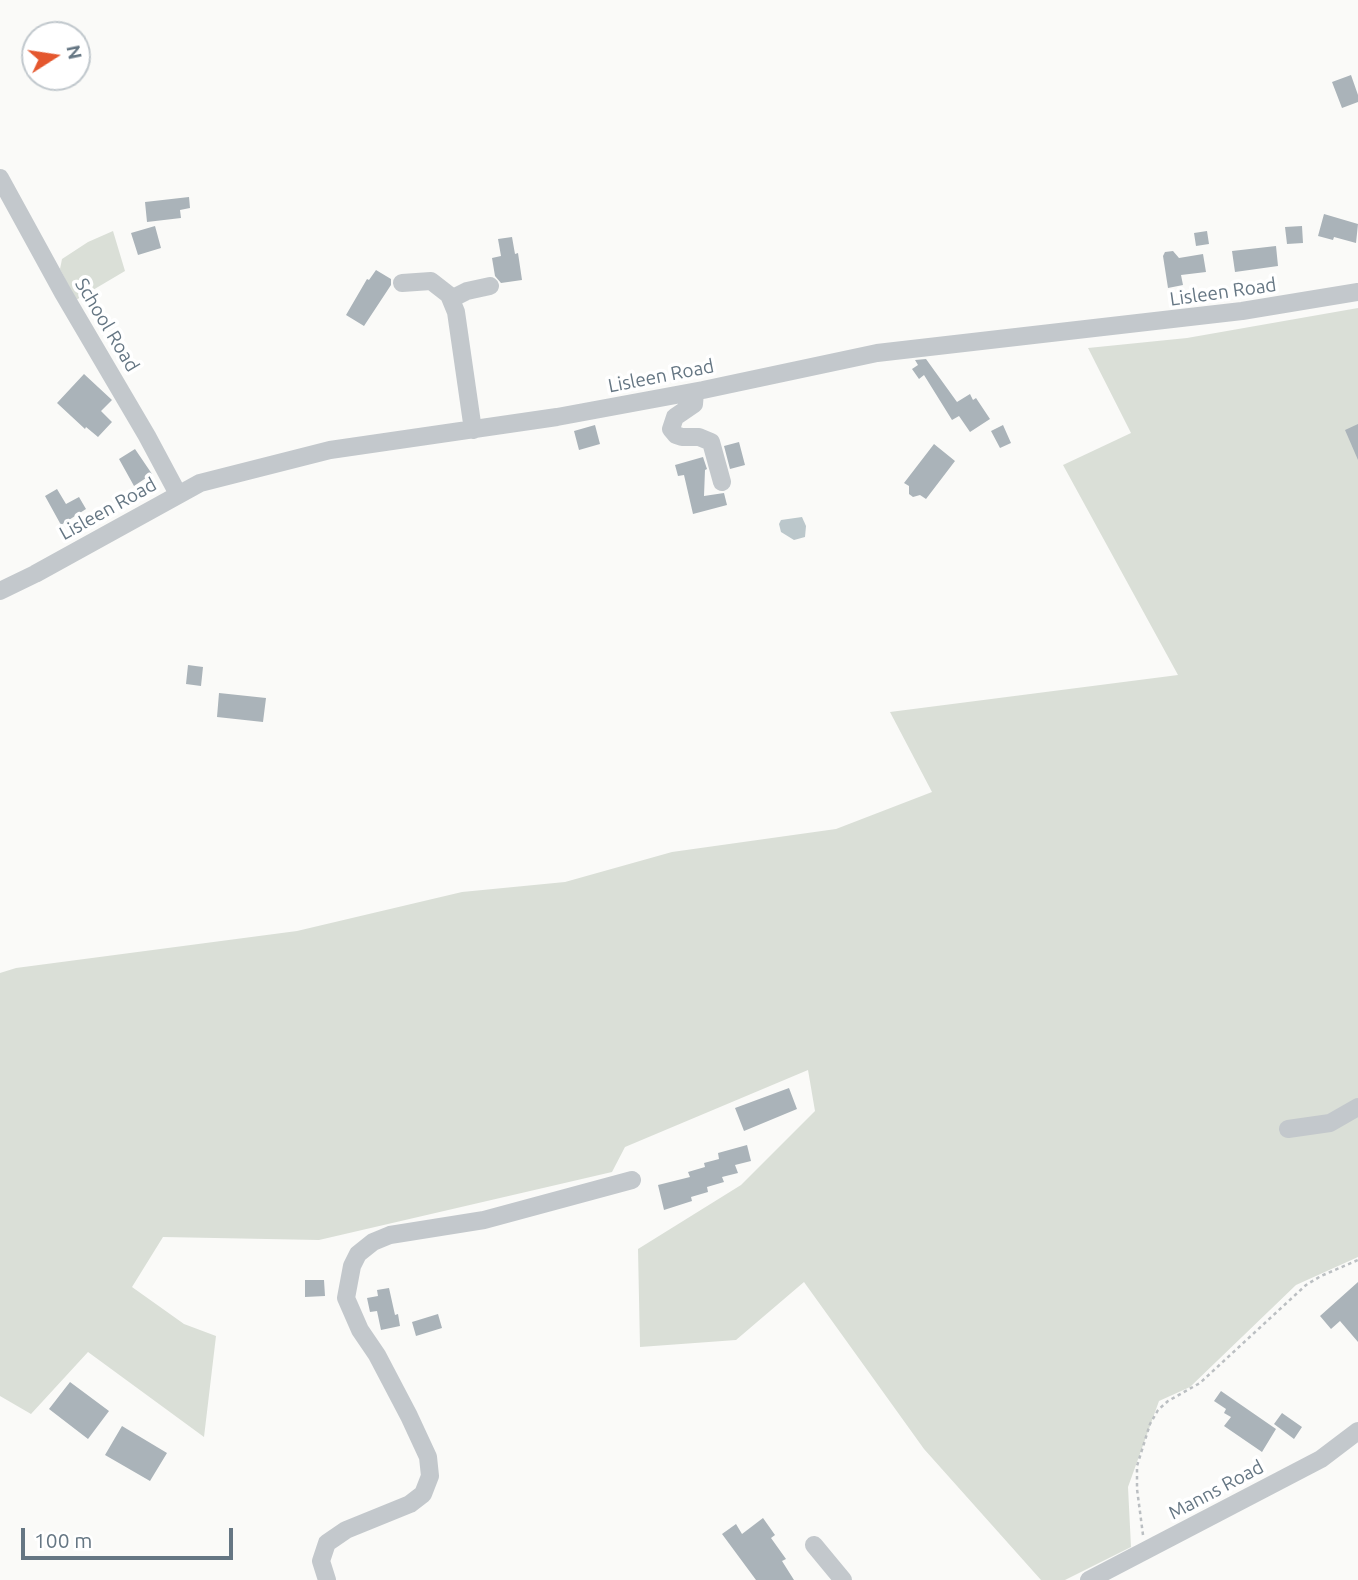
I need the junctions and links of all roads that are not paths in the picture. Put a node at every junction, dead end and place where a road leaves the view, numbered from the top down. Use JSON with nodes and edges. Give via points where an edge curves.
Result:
{"nodes":[{"id":1,"x":0,"y":178,"type":"edge"},
{"id":2,"x":402,"y":284,"type":"dead end"},
{"id":3,"x":490,"y":286,"type":"dead end"},
{"id":4,"x":1358,"y":292,"type":"edge"},
{"id":5,"x":451,"y":299,"type":"junction"},
{"id":6,"x":695,"y":392,"type":"junction"},
{"id":7,"x":473,"y":430,"type":"junction"},
{"id":8,"x":722,"y":482,"type":"dead end"},
{"id":9,"x":178,"y":494,"type":"junction"},
{"id":10,"x":0,"y":590,"type":"edge"},
{"id":11,"x":1358,"y":1107,"type":"edge"},
{"id":12,"x":1289,"y":1129,"type":"dead end"},
{"id":13,"x":632,"y":1180,"type":"dead end"},
{"id":14,"x":1358,"y":1431,"type":"edge"},
{"id":15,"x":814,"y":1545,"type":"dead end"},
{"id":16,"x":327,"y":1580,"type":"edge"},
{"id":17,"x":843,"y":1580,"type":"edge"},
{"id":18,"x":1090,"y":1580,"type":"edge"}],
"edges":[{"from":1,"to":9,"type":"street","name":"School Road"},
{"from":2,"to":5,"type":"street","via":[[431,281]]},
{"from":3,"to":5,"type":"street"},
{"from":4,"to":6,"type":"street","name":"Lisleen Road","via":[[1229,313],[877,353]]},
{"from":5,"to":7,"type":"street"},
{"from":6,"to":7,"type":"street","name":"Lisleen Road"},
{"from":6,"to":8,"type":"street","via":[[694,404],[675,417],[671,429],[682,437],[711,442]]},
{"from":7,"to":9,"type":"street","name":"Lisleen Road","via":[[330,450],[200,483]]},
{"from":9,"to":10,"type":"street","name":"Lisleen Road"},
{"from":11,"to":12,"type":"street","via":[[1330,1123]]},
{"from":13,"to":16,"type":"street","via":[[484,1220],[390,1235],[358,1254],[346,1298],[409,1416],[428,1457],[430,1476],[423,1494],[411,1504],[346,1530],[327,1543],[321,1561]]},
{"from":14,"to":18,"type":"street","name":"Manns Road","via":[[1321,1459]]},
{"from":15,"to":17,"type":"street"}]}
